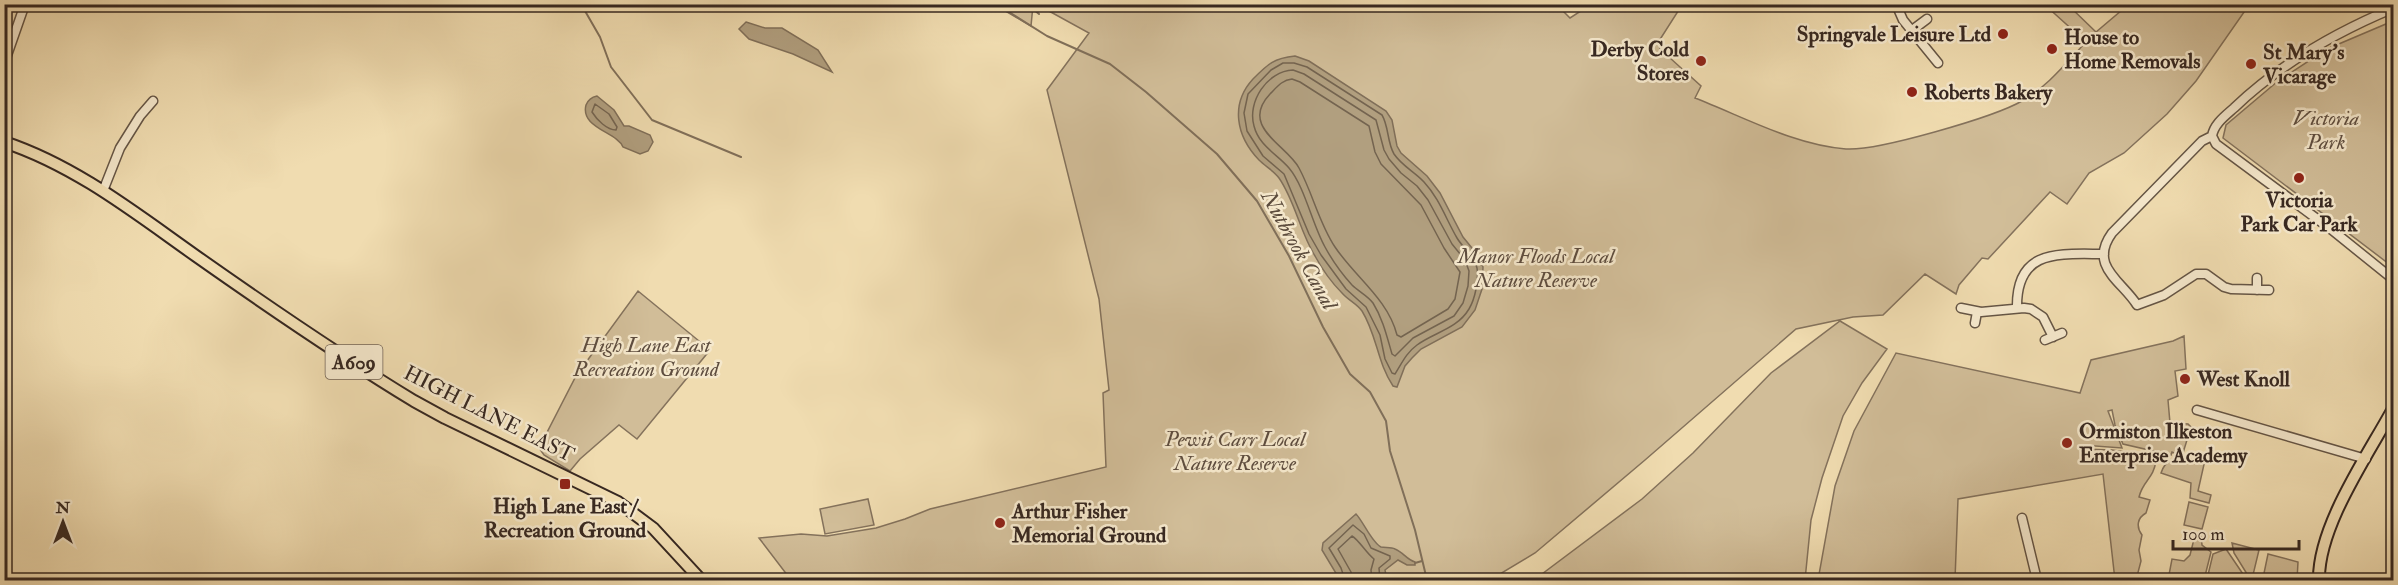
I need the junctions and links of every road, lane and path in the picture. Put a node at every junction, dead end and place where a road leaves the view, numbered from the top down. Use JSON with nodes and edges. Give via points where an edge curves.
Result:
{"nodes":[{"id":1,"x":25,"y":4,"type":"edge"},
{"id":2,"x":1896,"y":4,"type":"edge"},
{"id":3,"x":2394,"y":8,"type":"edge"},
{"id":4,"x":1927,"y":19,"type":"dead end"},
{"id":5,"x":1911,"y":31,"type":"junction"},
{"id":6,"x":1938,"y":63,"type":"dead end"},
{"id":7,"x":4,"y":64,"type":"edge"},
{"id":8,"x":153,"y":102,"type":"dead end"},
{"id":9,"x":2212,"y":136,"type":"junction"},
{"id":10,"x":4,"y":142,"type":"edge"},
{"id":11,"x":103,"y":191,"type":"junction"},
{"id":12,"x":2104,"y":254,"type":"junction"},
{"id":13,"x":2257,"y":278,"type":"dead end"},
{"id":14,"x":2394,"y":280,"type":"edge"},
{"id":15,"x":2257,"y":290,"type":"junction"},
{"id":16,"x":2269,"y":290,"type":"dead end"},
{"id":17,"x":2137,"y":305,"type":"junction"},
{"id":18,"x":1960,"y":308,"type":"dead end"},
{"id":19,"x":2017,"y":309,"type":"junction"},
{"id":20,"x":1977,"y":312,"type":"junction"},
{"id":21,"x":2138,"y":315,"type":"dead end"},
{"id":22,"x":1975,"y":323,"type":"dead end"},
{"id":23,"x":2053,"y":337,"type":"dead end"},
{"id":24,"x":2394,"y":407,"type":"edge"},
{"id":25,"x":2197,"y":410,"type":"dead end"},
{"id":26,"x":2366,"y":459,"type":"junction"},
{"id":27,"x":2022,"y":518,"type":"dead end"},
{"id":28,"x":701,"y":580,"type":"edge"},
{"id":29,"x":2037,"y":580,"type":"edge"},
{"id":30,"x":2319,"y":580,"type":"edge"}],
"edges":[{"from":1,"to":7,"type":"street"},
{"from":2,"to":5,"type":"street"},
{"from":3,"to":9,"type":"street","via":[[2355,25],[2269,78],[2218,122]]},
{"from":4,"to":5,"type":"street"},
{"from":5,"to":6,"type":"street"},
{"from":8,"to":11,"type":"street","via":[[120,148]]},
{"from":9,"to":12,"type":"street","via":[[2202,141],[2112,233]]},
{"from":9,"to":14,"type":"street","via":[[2216,144]]},
{"from":10,"to":11,"type":"main road","name":"HIGH LANE EAST","number":"A609","via":[[67,169]]},
{"from":11,"to":28,"type":"main road","name":"HIGH LANE EAST","number":"A609","via":[[414,401],[626,507],[665,539]]},
{"from":12,"to":17,"type":"street","via":[[2110,275]]},
{"from":12,"to":19,"type":"street","via":[[2040,259],[2019,282]]},
{"from":13,"to":15,"type":"street"},
{"from":15,"to":16,"type":"street"},
{"from":15,"to":17,"type":"street","via":[[2227,288],[2208,275],[2196,274],[2164,295]]},
{"from":17,"to":21,"type":"street"},
{"from":18,"to":20,"type":"street"},
{"from":19,"to":20,"type":"street"},
{"from":19,"to":23,"type":"street","via":[[2040,313]]},
{"from":20,"to":22,"type":"street"},
{"from":24,"to":26,"type":"main road"},
{"from":25,"to":26,"type":"street"},
{"from":26,"to":30,"type":"main road","via":[[2326,540]]},
{"from":27,"to":29,"type":"street"}]}
